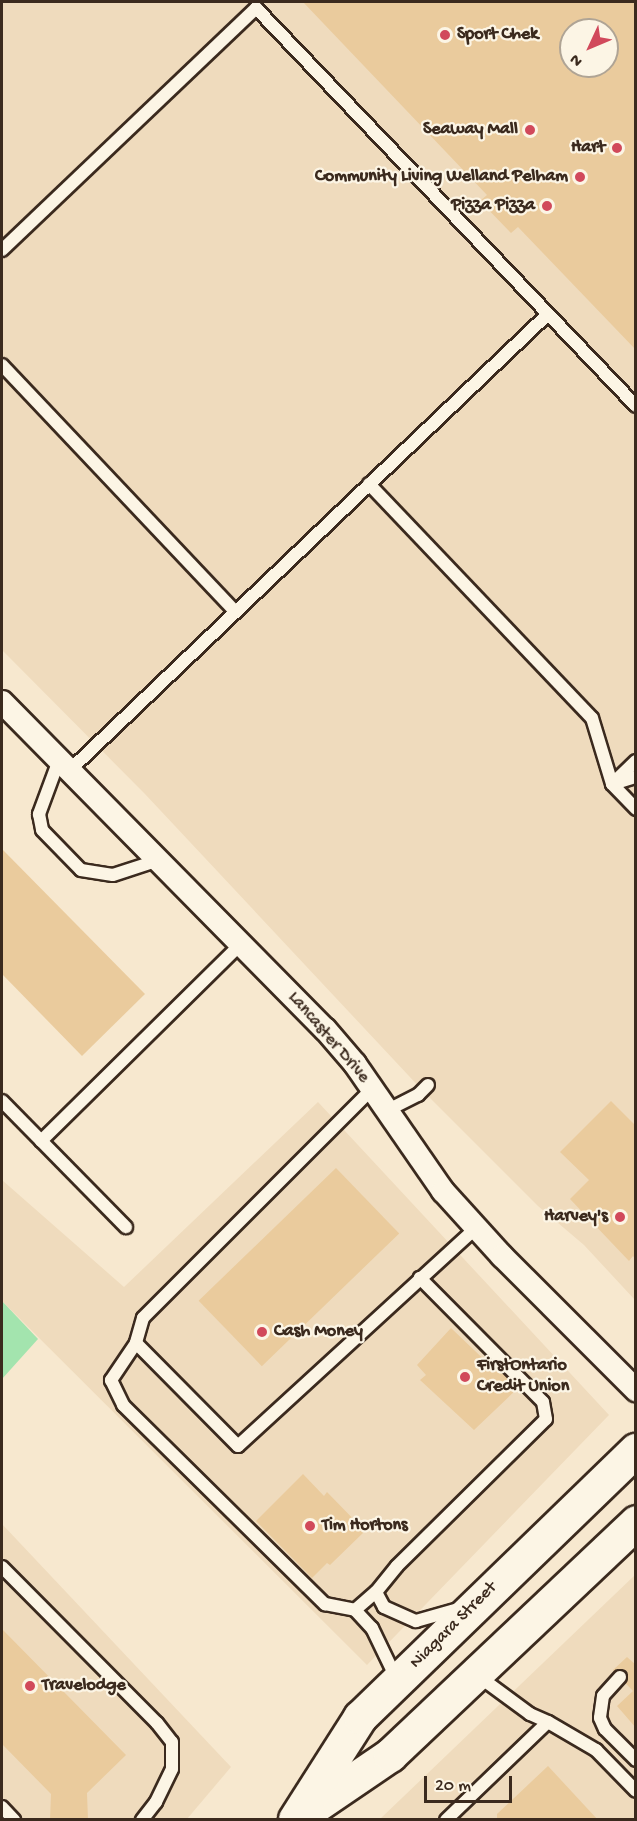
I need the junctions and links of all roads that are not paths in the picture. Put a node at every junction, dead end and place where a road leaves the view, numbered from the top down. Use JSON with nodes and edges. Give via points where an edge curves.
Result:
{"nodes":[{"id":1,"x":2,"y":250,"type":"edge"},
{"id":2,"x":547,"y":315,"type":"junction"},
{"id":3,"x":2,"y":365,"type":"edge"},
{"id":4,"x":636,"y":406,"type":"edge"},
{"id":5,"x":369,"y":484,"type":"junction"},
{"id":6,"x":234,"y":610,"type":"junction"},
{"id":7,"x":2,"y":702,"type":"edge"},
{"id":8,"x":636,"y":761,"type":"edge"},
{"id":9,"x":64,"y":765,"type":"junction"},
{"id":10,"x":636,"y":777,"type":"edge"},
{"id":11,"x":612,"y":784,"type":"junction"},
{"id":12,"x":636,"y":809,"type":"edge"},
{"id":13,"x":159,"y":861,"type":"junction"},
{"id":14,"x":241,"y":944,"type":"junction"},
{"id":15,"x":428,"y":1085,"type":"dead end"},
{"id":16,"x":372,"y":1089,"type":"junction"},
{"id":17,"x":2,"y":1101,"type":"edge"},
{"id":18,"x":388,"y":1110,"type":"junction"},
{"id":19,"x":41,"y":1141,"type":"junction"},
{"id":20,"x":126,"y":1227,"type":"dead end"},
{"id":21,"x":477,"y":1227,"type":"junction"},
{"id":22,"x":420,"y":1278,"type":"junction"},
{"id":23,"x":136,"y":1343,"type":"junction"},
{"id":24,"x":636,"y":1390,"type":"edge"},
{"id":25,"x":636,"y":1450,"type":"edge"},
{"id":26,"x":636,"y":1522,"type":"edge"},
{"id":27,"x":2,"y":1567,"type":"edge"},
{"id":28,"x":376,"y":1592,"type":"junction"},
{"id":29,"x":476,"y":1604,"type":"junction"},
{"id":30,"x":355,"y":1610,"type":"junction"},
{"id":31,"x":476,"y":1674,"type":"junction"},
{"id":32,"x":621,"y":1677,"type":"dead end"},
{"id":33,"x":398,"y":1682,"type":"junction"},
{"id":34,"x":548,"y":1722,"type":"junction"},
{"id":35,"x":636,"y":1760,"type":"edge"},
{"id":36,"x":636,"y":1791,"type":"edge"},
{"id":37,"x":2,"y":1807,"type":"edge"},
{"id":38,"x":295,"y":1819,"type":"edge"},
{"id":39,"x":14,"y":1820,"type":"edge"},
{"id":40,"x":142,"y":1820,"type":"edge"},
{"id":41,"x":446,"y":1820,"type":"edge"}],
"edges":[{"from":1,"to":2,"type":"lane","via":[[256,8]]},
{"from":2,"to":4,"type":"lane"},
{"from":2,"to":5,"type":"lane"},
{"from":3,"to":6,"type":"lane"},
{"from":5,"to":6,"type":"lane"},
{"from":5,"to":11,"type":"lane","via":[[592,718]]},
{"from":6,"to":9,"type":"lane"},
{"from":7,"to":9,"type":"street","name":"Lancaster Drive"},
{"from":8,"to":11,"type":"lane"},
{"from":9,"to":13,"type":"street","name":"Lancaster Drive"},
{"from":9,"to":13,"type":"lane","via":[[39,814],[42,830],[81,870],[113,875]]},
{"from":10,"to":11,"type":"lane"},
{"from":11,"to":12,"type":"lane"},
{"from":13,"to":14,"type":"street","name":"Lancaster Drive"},
{"from":14,"to":16,"type":"street","name":"Lancaster Drive","via":[[325,1029]]},
{"from":14,"to":19,"type":"lane"},
{"from":15,"to":18,"type":"lane","via":[[418,1095]]},
{"from":16,"to":18,"type":"street","name":"Lancaster Drive"},
{"from":16,"to":23,"type":"lane","via":[[143,1318]]},
{"from":17,"to":19,"type":"lane"},
{"from":18,"to":21,"type":"street","name":"Lancaster Drive","via":[[443,1191]]},
{"from":19,"to":20,"type":"lane"},
{"from":21,"to":22,"type":"lane"},
{"from":21,"to":24,"type":"street","name":"Lancaster Drive"},
{"from":22,"to":23,"type":"lane","via":[[238,1446]]},
{"from":22,"to":28,"type":"lane","via":[[543,1402],[546,1419],[397,1566]]},
{"from":23,"to":30,"type":"lane","via":[[111,1380],[123,1405],[325,1604]]},
{"from":25,"to":29,"type":"main road","name":"Niagara Street"},
{"from":26,"to":31,"type":"main road","name":"Niagara Street"},
{"from":27,"to":40,"type":"lane","via":[[172,1742],[172,1769]]},
{"from":28,"to":29,"type":"lane","via":[[384,1607],[416,1621]]},
{"from":28,"to":30,"type":"lane"},
{"from":29,"to":33,"type":"main road","name":"Niagara Street"},
{"from":30,"to":33,"type":"lane","via":[[372,1628]]},
{"from":31,"to":34,"type":"lane","via":[[530,1714]]},
{"from":31,"to":38,"type":"main road","name":"Niagara Street","via":[[390,1755]]},
{"from":32,"to":35,"type":"lane","via":[[603,1696],[600,1718],[605,1729]]},
{"from":33,"to":38,"type":"main road","name":"Niagara Street","via":[[360,1717]]},
{"from":34,"to":36,"type":"lane","via":[[596,1749]]},
{"from":34,"to":41,"type":"lane"},
{"from":37,"to":39,"type":"lane"}]}
